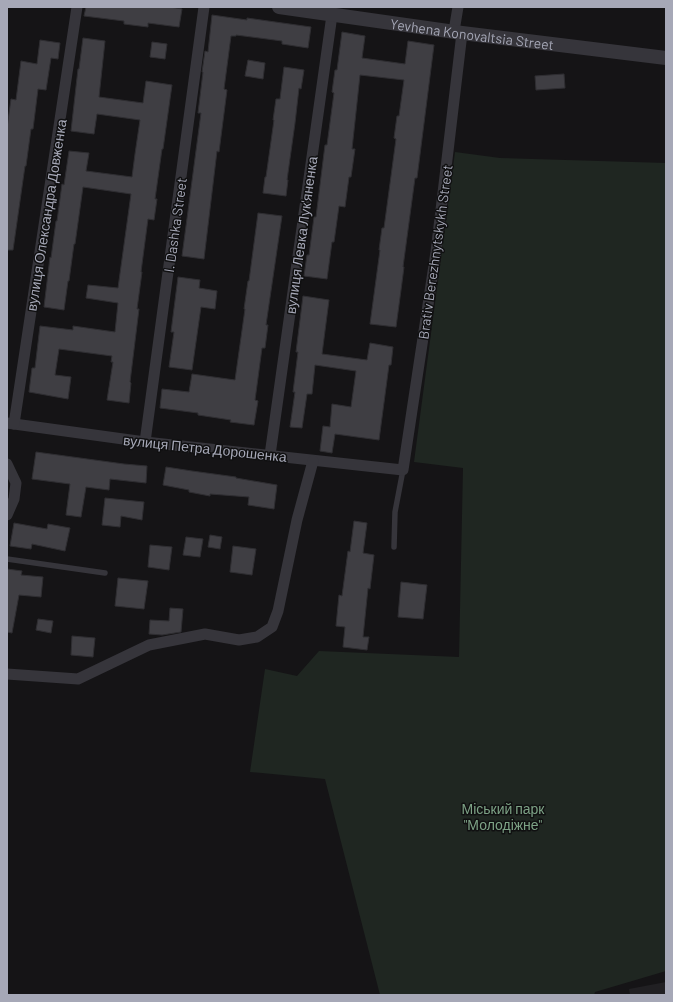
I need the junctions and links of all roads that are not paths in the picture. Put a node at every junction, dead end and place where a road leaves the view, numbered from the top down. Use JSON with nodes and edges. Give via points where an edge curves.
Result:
{"nodes":[{"id":1,"x":77,"y":7,"type":"edge"},
{"id":2,"x":204,"y":7,"type":"edge"},
{"id":3,"x":279,"y":7,"type":"edge"},
{"id":4,"x":458,"y":7,"type":"edge"},
{"id":5,"x":332,"y":15,"type":"junction"},
{"id":6,"x":458,"y":32,"type":"junction"},
{"id":7,"x":666,"y":58,"type":"edge"},
{"id":8,"x":11,"y":423,"type":"edge"},
{"id":9,"x":145,"y":442,"type":"junction"},
{"id":10,"x":270,"y":456,"type":"junction"},
{"id":11,"x":313,"y":461,"type":"junction"},
{"id":12,"x":7,"y":464,"type":"edge"},
{"id":13,"x":403,"y":470,"type":"junction"},
{"id":14,"x":7,"y":515,"type":"edge"},
{"id":15,"x":394,"y":547,"type":"dead end"},
{"id":16,"x":7,"y":559,"type":"edge"},
{"id":17,"x":105,"y":573,"type":"dead end"},
{"id":18,"x":7,"y":674,"type":"edge"}],
"edges":[{"from":1,"to":8,"type":"street","name":"вулиця Олександра Довженка"},
{"from":2,"to":9,"type":"street","name":"I. Dashka Street"},
{"from":3,"to":5,"type":"street","name":"Yevhena Konovaltsia Street"},
{"from":4,"to":6,"type":"street","name":"Brativ Berezhnytskykh Street"},
{"from":5,"to":6,"type":"street","name":"Yevhena Konovaltsia Street"},
{"from":5,"to":10,"type":"street","name":"вулиця Левка Лук'яненка"},
{"from":6,"to":7,"type":"street","name":"Yevhena Konovaltsia Street"},
{"from":6,"to":13,"type":"street","name":"Brativ Berezhnytskykh Street","via":[[436,252]]},
{"from":8,"to":9,"type":"street","name":"вулиця Петра Дорошенка"},
{"from":9,"to":10,"type":"street","name":"вулиця Петра Дорошенка"},
{"from":10,"to":11,"type":"street","name":"вулиця Петра Дорошенка"},
{"from":11,"to":13,"type":"street","name":"вулиця Петра Дорошенка"},
{"from":11,"to":18,"type":"street","via":[[272,627],[257,637],[239,640],[205,634],[149,645],[78,680]]},
{"from":12,"to":14,"type":"street","via":[[16,483],[14,498]]},
{"from":13,"to":15,"type":"lane","via":[[395,512]]},
{"from":16,"to":17,"type":"lane"}]}
